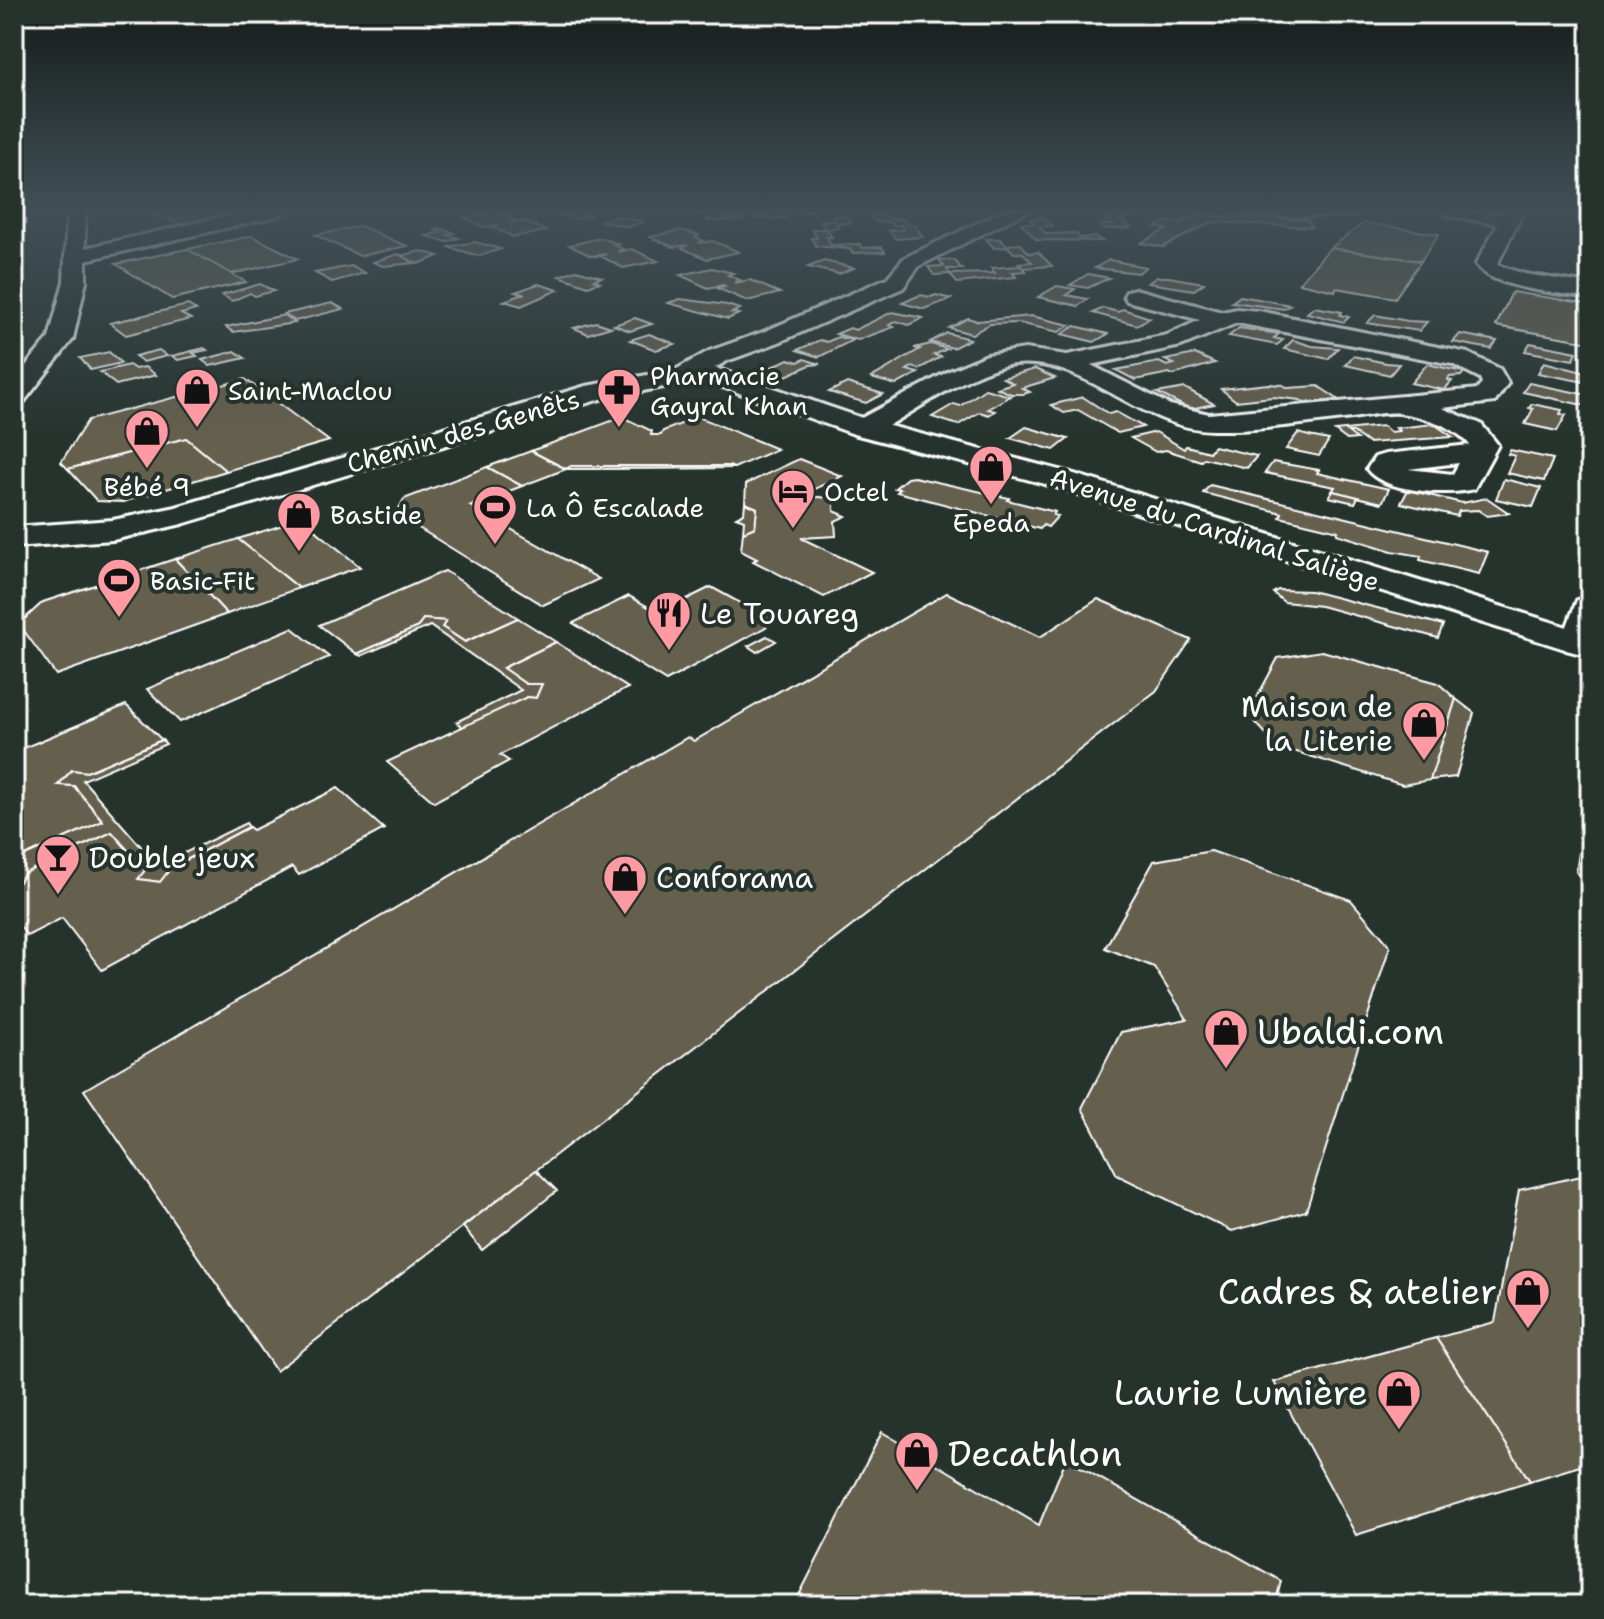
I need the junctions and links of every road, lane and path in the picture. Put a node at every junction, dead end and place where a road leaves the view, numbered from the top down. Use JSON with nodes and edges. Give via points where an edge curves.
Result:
{"nodes":[{"id":1,"x":74,"y":286,"type":"edge"},
{"id":2,"x":889,"y":286,"type":"edge"},
{"id":3,"x":1556,"y":286,"type":"edge"},
{"id":4,"x":1590,"y":291,"type":"edge"},
{"id":5,"x":1135,"y":296,"type":"dead end"},
{"id":6,"x":1217,"y":318,"type":"junction"},
{"id":7,"x":1067,"y":362,"type":"junction"},
{"id":8,"x":688,"y":373,"type":"junction"},
{"id":9,"x":14,"y":397,"type":"edge"},
{"id":10,"x":1400,"y":405,"type":"junction"},
{"id":11,"x":851,"y":424,"type":"junction"},
{"id":12,"x":1481,"y":452,"type":"dead end"},
{"id":13,"x":346,"y":465,"type":"junction"},
{"id":14,"x":14,"y":537,"type":"edge"},
{"id":15,"x":14,"y":553,"type":"edge"},
{"id":16,"x":1590,"y":608,"type":"edge"},
{"id":17,"x":1584,"y":644,"type":"edge"}],
"edges":[{"from":1,"to":9,"type":"street","via":[[61,339]]},
{"from":2,"to":8,"type":"street"},
{"from":3,"to":4,"type":"street"},
{"from":5,"to":6,"type":"street"},
{"from":6,"to":7,"type":"street","via":[[1175,340]]},
{"from":6,"to":10,"type":"street","via":[[1259,318],[1459,358],[1491,374],[1495,383],[1486,396]]},
{"from":7,"to":10,"type":"street","via":[[1161,411],[1197,420],[1242,421]]},
{"from":7,"to":11,"type":"street","via":[[1008,357]]},
{"from":8,"to":11,"type":"street","name":"Avenue du Cardinal Saliège","via":[[781,409]]},
{"from":8,"to":13,"type":"street","name":"Chemin des Genêts","via":[[669,388],[499,421]]},
{"from":10,"to":12,"type":"street","via":[[1452,420],[1481,439]]},
{"from":11,"to":17,"type":"street","name":"Avenue du Cardinal Saliège","via":[[1060,479]]},
{"from":13,"to":14,"type":"street","name":"Chemin des Genêts","via":[[155,522]]},
{"from":13,"to":15,"type":"street","via":[[269,501],[192,524]]},
{"from":16,"to":17,"type":"street"}]}
